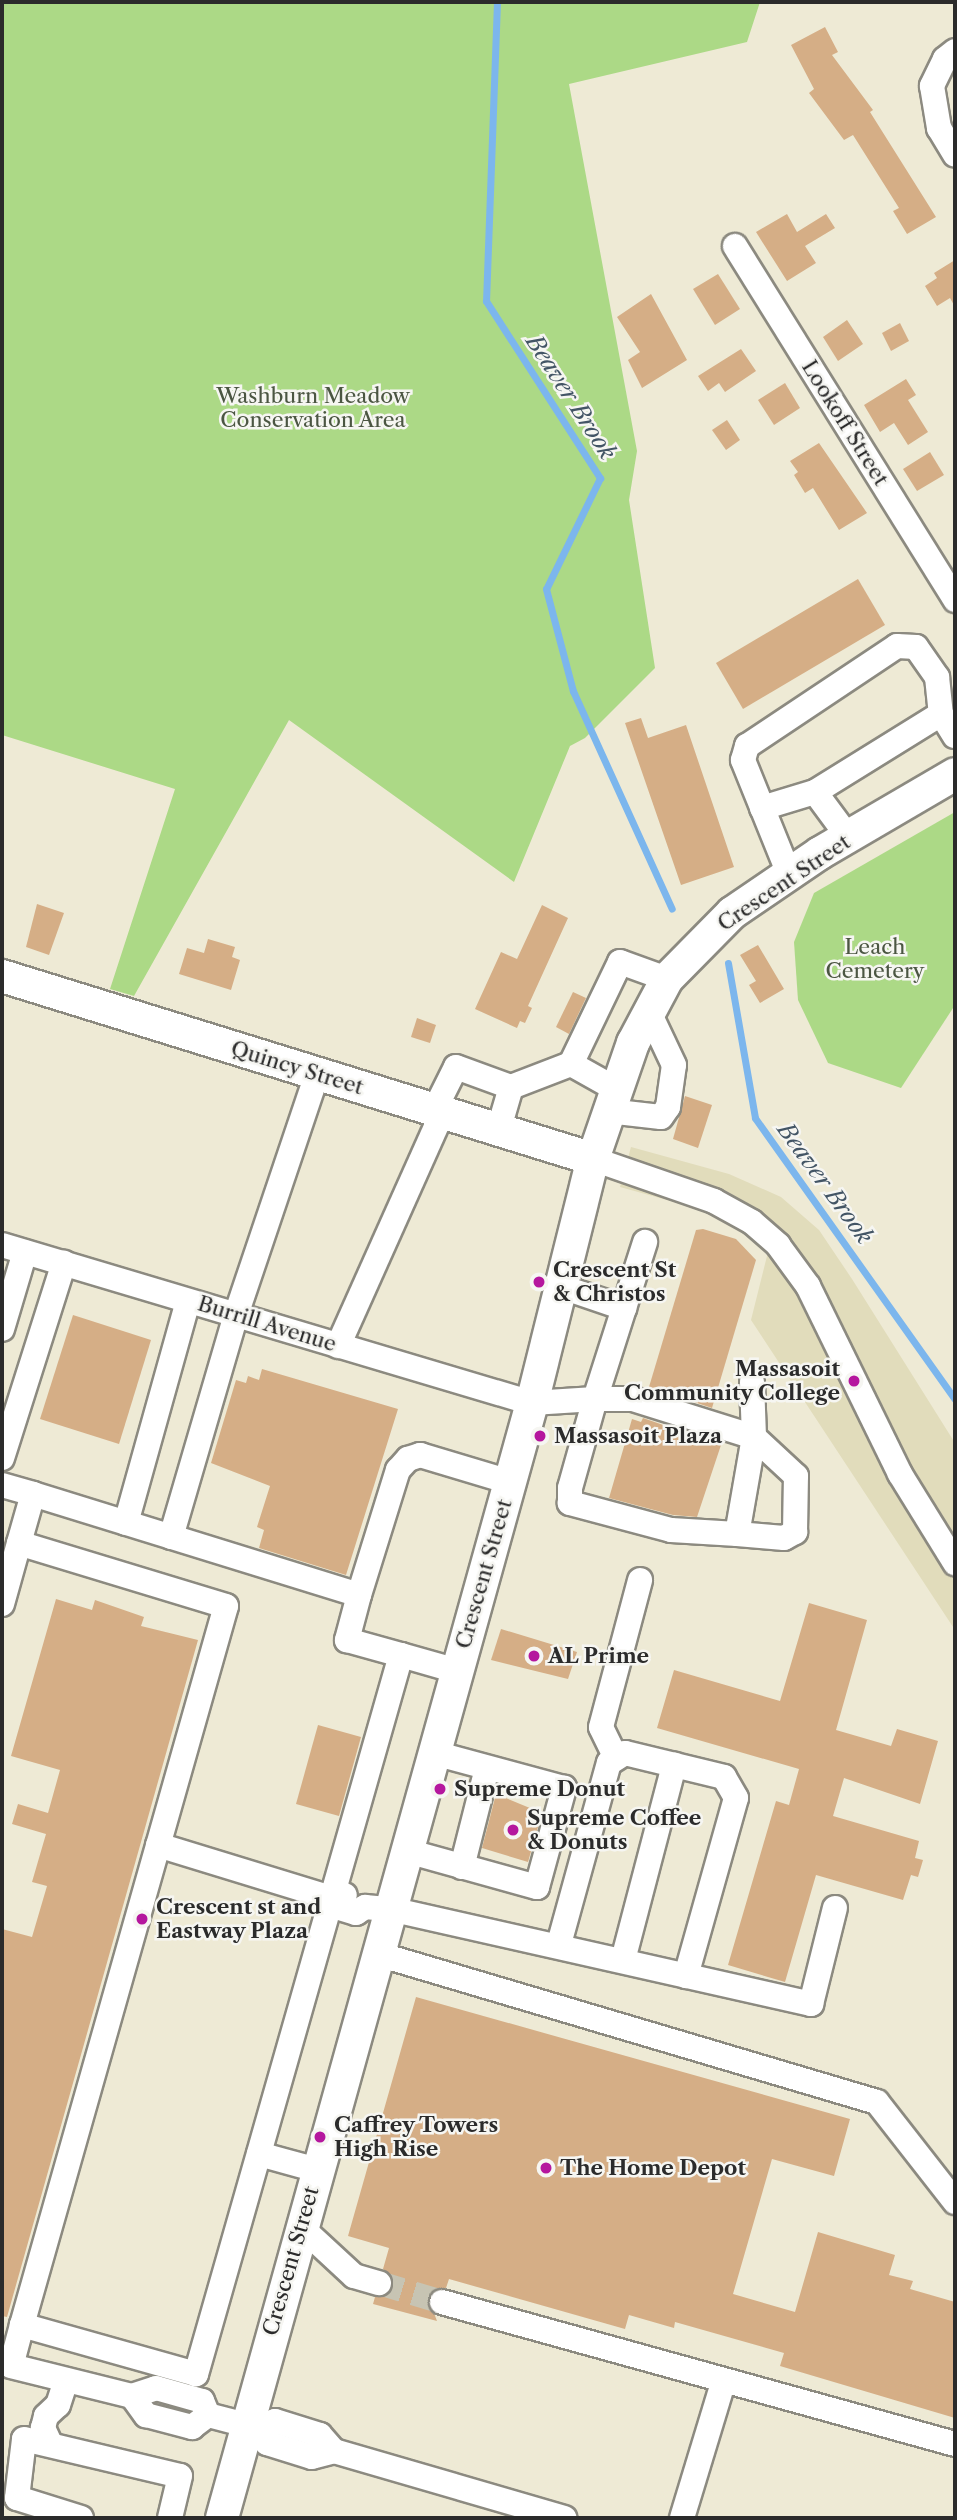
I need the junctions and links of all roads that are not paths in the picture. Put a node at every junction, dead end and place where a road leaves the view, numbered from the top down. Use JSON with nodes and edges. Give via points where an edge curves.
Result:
{"nodes":[{"id":1,"x":955,"y":51,"type":"edge"},
{"id":2,"x":952,"y":149,"type":"edge"},
{"id":3,"x":735,"y":246,"type":"dead end"},
{"id":4,"x":955,"y":600,"type":"edge"},
{"id":5,"x":941,"y":713,"type":"junction"},
{"id":6,"x":955,"y":736,"type":"edge"},
{"id":7,"x":955,"y":774,"type":"edge"},
{"id":8,"x":815,"y":792,"type":"junction"},
{"id":9,"x":762,"y":808,"type":"junction"},
{"id":10,"x":849,"y":838,"type":"junction"},
{"id":11,"x":789,"y":874,"type":"junction"},
{"id":12,"x":2,"y":976,"type":"edge"},
{"id":13,"x":667,"y":979,"type":"junction"},
{"id":14,"x":649,"y":1012,"type":"junction"},
{"id":15,"x":571,"y":1064,"type":"junction"},
{"id":16,"x":317,"y":1074,"type":"junction"},
{"id":17,"x":511,"y":1087,"type":"junction"},
{"id":18,"x":611,"y":1100,"type":"junction"},
{"id":19,"x":438,"y":1112,"type":"junction"},
{"id":20,"x":499,"y":1128,"type":"junction"},
{"id":21,"x":593,"y":1158,"type":"junction"},
{"id":22,"x":645,"y":1242,"type":"dead end"},
{"id":23,"x":13,"y":1248,"type":"edge"},
{"id":24,"x":64,"y":1264,"type":"junction"},
{"id":25,"x":559,"y":1286,"type":"junction"},
{"id":26,"x":188,"y":1301,"type":"junction"},
{"id":27,"x":624,"y":1308,"type":"junction"},
{"id":28,"x":236,"y":1315,"type":"junction"},
{"id":29,"x":2,"y":1329,"type":"edge"},
{"id":30,"x":338,"y":1346,"type":"junction"},
{"id":31,"x":752,"y":1382,"type":"dead end"},
{"id":32,"x":595,"y":1399,"type":"junction"},
{"id":33,"x":532,"y":1403,"type":"junction"},
{"id":34,"x":754,"y":1437,"type":"junction"},
{"id":35,"x":2,"y":1458,"type":"edge"},
{"id":36,"x":510,"y":1482,"type":"junction"},
{"id":37,"x":2,"y":1485,"type":"edge"},
{"id":38,"x":33,"y":1494,"type":"junction"},
{"id":39,"x":126,"y":1523,"type":"junction"},
{"id":40,"x":727,"y":1535,"type":"junction"},
{"id":41,"x":171,"y":1537,"type":"junction"},
{"id":42,"x":19,"y":1543,"type":"junction"},
{"id":43,"x":955,"y":1563,"type":"edge"},
{"id":44,"x":640,"y":1580,"type":"dead end"},
{"id":45,"x":359,"y":1595,"type":"junction"},
{"id":46,"x":2,"y":1604,"type":"edge"},
{"id":47,"x":401,"y":1655,"type":"junction"},
{"id":48,"x":457,"y":1671,"type":"junction"},
{"id":49,"x":434,"y":1753,"type":"junction"},
{"id":50,"x":617,"y":1758,"type":"junction"},
{"id":51,"x":674,"y":1765,"type":"junction"},
{"id":52,"x":491,"y":1769,"type":"junction"},
{"id":53,"x":158,"y":1845,"type":"junction"},
{"id":54,"x":407,"y":1851,"type":"junction"},
{"id":55,"x":462,"y":1867,"type":"junction"},
{"id":56,"x":331,"y":1898,"type":"junction"},
{"id":57,"x":378,"y":1908,"type":"junction"},
{"id":58,"x":835,"y":1908,"type":"dead end"},
{"id":59,"x":559,"y":1944,"type":"junction"},
{"id":60,"x":378,"y":1954,"type":"junction"},
{"id":61,"x":623,"y":1960,"type":"junction"},
{"id":62,"x":686,"y":1976,"type":"junction"},
{"id":63,"x":258,"y":2154,"type":"junction"},
{"id":64,"x":317,"y":2170,"type":"junction"},
{"id":65,"x":955,"y":2202,"type":"edge"},
{"id":66,"x":301,"y":2227,"type":"junction"},
{"id":67,"x":373,"y":2281,"type":"tunnel mouth"},
{"id":68,"x":442,"y":2302,"type":"tunnel mouth"},
{"id":69,"x":22,"y":2325,"type":"junction"},
{"id":70,"x":6,"y":2374,"type":"edge"},
{"id":71,"x":66,"y":2380,"type":"junction"},
{"id":72,"x":723,"y":2383,"type":"junction"},
{"id":73,"x":254,"y":2427,"type":"junction"},
{"id":74,"x":24,"y":2439,"type":"junction"},
{"id":75,"x":955,"y":2444,"type":"edge"},
{"id":76,"x":50,"y":2445,"type":"junction"},
{"id":77,"x":2,"y":2468,"type":"edge"},
{"id":78,"x":81,"y":2518,"type":"edge"},
{"id":79,"x":170,"y":2518,"type":"edge"},
{"id":80,"x":222,"y":2518,"type":"edge"},
{"id":81,"x":564,"y":2518,"type":"edge"},
{"id":82,"x":682,"y":2518,"type":"edge"}],
"edges":[{"from":1,"to":2,"type":"street","via":[[945,59],[932,86],[939,128]]},
{"from":3,"to":4,"type":"street","name":"Lookoff Street"},
{"from":5,"to":6,"type":"street"},
{"from":5,"to":8,"type":"street"},
{"from":5,"to":9,"type":"street","via":[[937,677],[916,646],[897,646],[747,746],[743,760]]},
{"from":7,"to":10,"type":"main road","name":"Crescent Street"},
{"from":8,"to":9,"type":"street"},
{"from":8,"to":10,"type":"street"},
{"from":9,"to":11,"type":"street"},
{"from":10,"to":11,"type":"main road","name":"Crescent Street"},
{"from":11,"to":13,"type":"main road","name":"Crescent Street","via":[[732,913]]},
{"from":12,"to":16,"type":"main road","name":"Quincy Street"},
{"from":13,"to":14,"type":"main road","name":"Crescent Street"},
{"from":13,"to":15,"type":"street","via":[[621,962]]},
{"from":14,"to":18,"type":"main road","name":"Crescent Street"},
{"from":14,"to":18,"type":"street","via":[[674,1065],[668,1107],[661,1117]]},
{"from":15,"to":17,"type":"street"},
{"from":15,"to":18,"type":"street"},
{"from":16,"to":19,"type":"main road","name":"Quincy Street"},
{"from":16,"to":28,"type":"street"},
{"from":17,"to":19,"type":"street","via":[[456,1067]]},
{"from":17,"to":20,"type":"street"},
{"from":18,"to":21,"type":"main road","name":"Crescent Street"},
{"from":19,"to":20,"type":"main road","name":"Quincy Street"},
{"from":19,"to":30,"type":"street"},
{"from":20,"to":21,"type":"main road","name":"Quincy Street"},
{"from":21,"to":25,"type":"main road","name":"Crescent Street"},
{"from":21,"to":43,"type":"street","via":[[714,1202],[752,1222],[778,1245],[808,1286],[900,1474]]},
{"from":22,"to":27,"type":"street"},
{"from":23,"to":24,"type":"street","name":"Burrill Avenue"},
{"from":23,"to":29,"type":"street"},
{"from":24,"to":26,"type":"street","name":"Burrill Avenue"},
{"from":24,"to":35,"type":"street"},
{"from":25,"to":27,"type":"street"},
{"from":25,"to":33,"type":"main road","name":"Crescent Street"},
{"from":26,"to":28,"type":"street","name":"Burrill Avenue"},
{"from":26,"to":39,"type":"street"},
{"from":27,"to":32,"type":"street"},
{"from":28,"to":30,"type":"street","name":"Burrill Avenue"},
{"from":28,"to":41,"type":"street"},
{"from":30,"to":33,"type":"street","name":"Burrill Avenue"},
{"from":31,"to":34,"type":"street"},
{"from":32,"to":33,"type":"street"},
{"from":32,"to":34,"type":"street","via":[[633,1399]]},
{"from":32,"to":40,"type":"street","via":[[570,1488],[570,1503],[635,1522]]},
{"from":33,"to":36,"type":"main road","name":"Crescent Street"},
{"from":34,"to":40,"type":"street"},
{"from":34,"to":40,"type":"street","via":[[796,1476],[795,1532],[784,1538]]},
{"from":36,"to":45,"type":"street","via":[[421,1455],[408,1460],[398,1470]]},
{"from":36,"to":48,"type":"main road","name":"Crescent Street"},
{"from":37,"to":38,"type":"street"},
{"from":38,"to":39,"type":"street"},
{"from":38,"to":42,"type":"street"},
{"from":39,"to":41,"type":"street"},
{"from":41,"to":45,"type":"street"},
{"from":42,"to":46,"type":"street"},
{"from":42,"to":53,"type":"street","via":[[226,1606]]},
{"from":44,"to":50,"type":"street","via":[[601,1727]]},
{"from":45,"to":47,"type":"street","via":[[347,1640]]},
{"from":47,"to":48,"type":"street"},
{"from":47,"to":56,"type":"street"},
{"from":48,"to":49,"type":"main road","name":"Crescent Street"},
{"from":49,"to":52,"type":"street"},
{"from":49,"to":54,"type":"main road","name":"Crescent Street"},
{"from":50,"to":51,"type":"street","via":[[625,1753]]},
{"from":50,"to":59,"type":"street","via":[[608,1763]]},
{"from":51,"to":61,"type":"street"},
{"from":51,"to":62,"type":"street","via":[[724,1777],[736,1798]]},
{"from":52,"to":55,"type":"street"},
{"from":52,"to":55,"type":"street","via":[[564,1788],[537,1887]]},
{"from":53,"to":56,"type":"street"},
{"from":53,"to":69,"type":"street"},
{"from":54,"to":55,"type":"street"},
{"from":54,"to":57,"type":"main road","name":"Crescent Street"},
{"from":56,"to":57,"type":"street","via":[[339,1894]]},
{"from":56,"to":63,"type":"street"},
{"from":57,"to":59,"type":"street"},
{"from":57,"to":60,"type":"main road","name":"Crescent Street"},
{"from":58,"to":62,"type":"street","via":[[811,2004]]},
{"from":59,"to":61,"type":"street"},
{"from":60,"to":64,"type":"main road","name":"Crescent Street"},
{"from":60,"to":65,"type":"street","via":[[877,2102]]},
{"from":61,"to":62,"type":"street"},
{"from":63,"to":64,"type":"street"},
{"from":63,"to":69,"type":"street","via":[[196,2374]]},
{"from":64,"to":66,"type":"main road","name":"Crescent Street"},
{"from":66,"to":67,"type":"street","via":[[354,2276]]},
{"from":66,"to":73,"type":"main road","name":"Crescent Street"},
{"from":68,"to":72,"type":"street"},
{"from":69,"to":70,"type":"street"},
{"from":70,"to":71,"type":"street"},
{"from":71,"to":73,"type":"street","via":[[132,2396],[146,2416],[192,2427],[208,2415]]},
{"from":71,"to":76,"type":"street","via":[[58,2405],[65,2419]]},
{"from":72,"to":75,"type":"street"},
{"from":72,"to":82,"type":"street"},
{"from":73,"to":80,"type":"main road","name":"Crescent Street"},
{"from":73,"to":81,"type":"street","via":[[275,2421],[320,2435],[334,2451]]},
{"from":74,"to":76,"type":"street"},
{"from":74,"to":77,"type":"street","via":[[6,2455]]},
{"from":74,"to":78,"type":"street","via":[[17,2498]]},
{"from":76,"to":79,"type":"street","via":[[180,2476]]}]}
